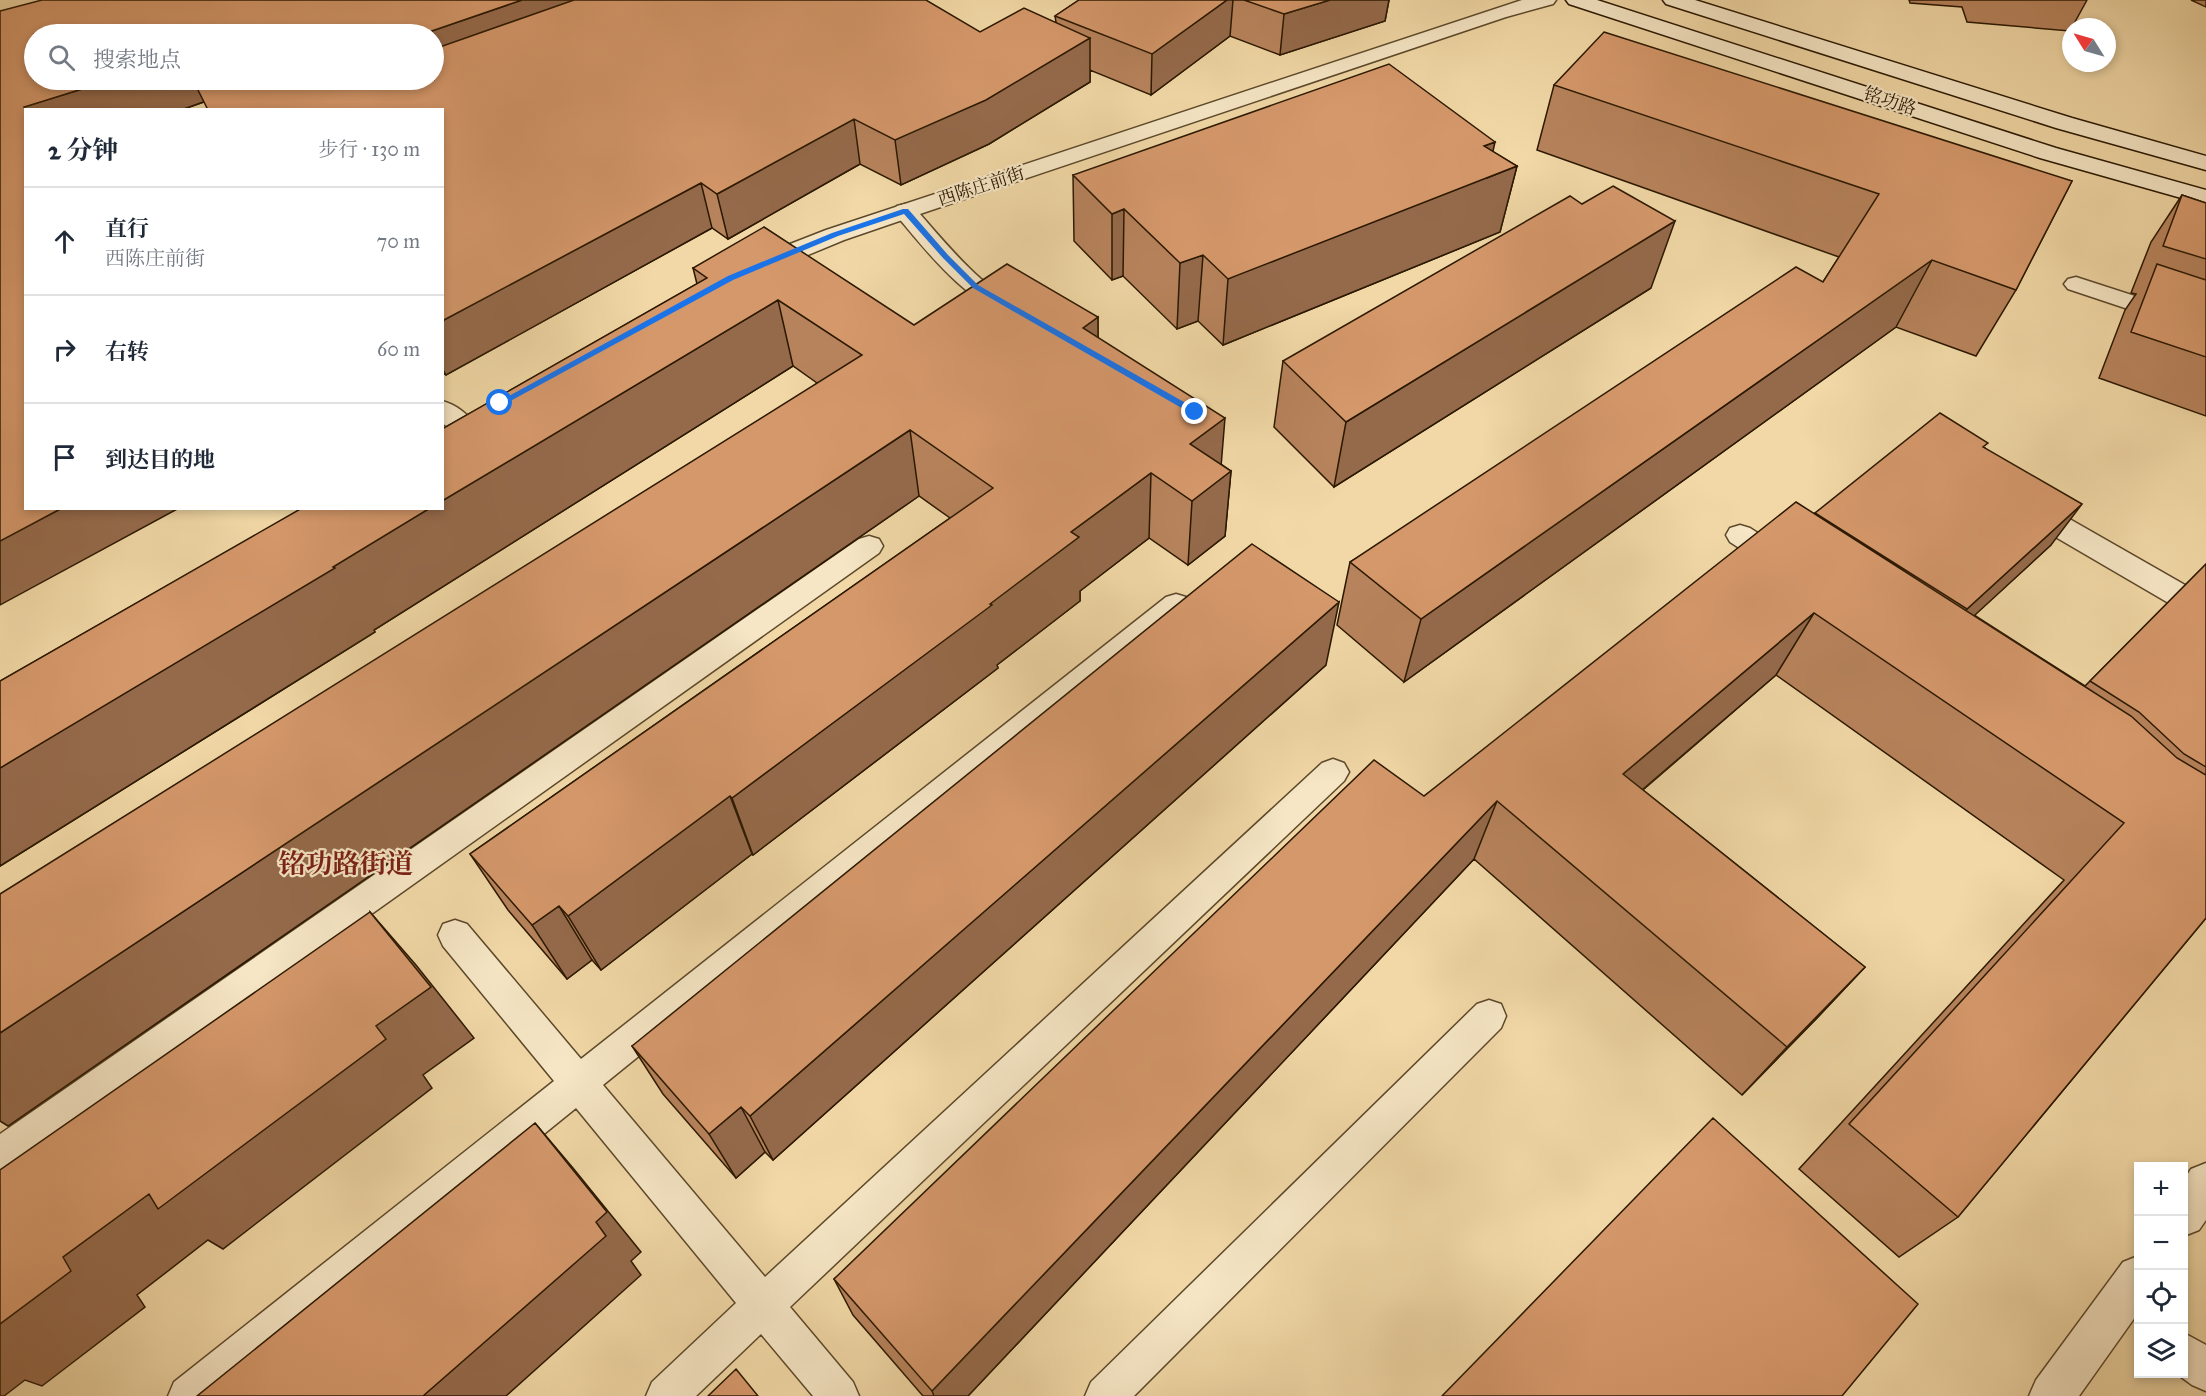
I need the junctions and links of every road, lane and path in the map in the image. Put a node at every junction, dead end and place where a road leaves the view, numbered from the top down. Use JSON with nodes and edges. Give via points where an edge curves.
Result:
{"nodes":[{"id":1,"x":1546,"y":0,"type":"edge"},
{"id":2,"x":1576,"y":0,"type":"edge"},
{"id":3,"x":1673,"y":0,"type":"edge"},
{"id":4,"x":2206,"y":163,"type":"edge"},
{"id":5,"x":2206,"y":198,"type":"edge"},
{"id":6,"x":905,"y":211,"type":"junction"},
{"id":7,"x":741,"y":274,"type":"edge"},
{"id":8,"x":2076,"y":284,"type":"dead end"},
{"id":9,"x":1025,"y":315,"type":"edge"},
{"id":10,"x":2206,"y":327,"type":"edge"},
{"id":11,"x":2004,"y":494,"type":"edge"},
{"id":12,"x":1740,"y":535,"type":"dead end"},
{"id":13,"x":869,"y":546,"type":"dead end"},
{"id":14,"x":1809,"y":581,"type":"edge"},
{"id":15,"x":1176,"y":605,"type":"edge"},
{"id":16,"x":2206,"y":611,"type":"edge"},
{"id":17,"x":1333,"y":772,"type":"dead end"},
{"id":18,"x":455,"y":935,"type":"dead end"},
{"id":19,"x":1489,"y":1016,"type":"dead end"},
{"id":20,"x":579,"y":1084,"type":"junction"},
{"id":21,"x":0,"y":1156,"type":"edge"},
{"id":22,"x":2206,"y":1184,"type":"edge"},
{"id":23,"x":2188,"y":1209,"type":"edge"},
{"id":24,"x":2132,"y":1299,"type":"edge"},
{"id":25,"x":763,"y":1305,"type":"junction"},
{"id":26,"x":2188,"y":1356,"type":"edge"},
{"id":27,"x":2206,"y":1371,"type":"edge"},
{"id":28,"x":188,"y":1396,"type":"edge"},
{"id":29,"x":666,"y":1396,"type":"edge"},
{"id":30,"x":839,"y":1396,"type":"edge"},
{"id":31,"x":1105,"y":1396,"type":"edge"},
{"id":32,"x":2052,"y":1396,"type":"edge"}],
"edges":[{"from":1,"to":6,"type":"main road","name":"西陈庄前街"},
{"from":2,"to":5,"type":"main road","name":"铭功路","via":[[2048,153]]},
{"from":3,"to":4,"type":"main road","name":"铭功路","via":[[2064,123]]},
{"from":6,"to":7,"type":"main road","name":"西陈庄前街"},
{"from":6,"to":9,"type":"lane","via":[[975,286]]},
{"from":8,"to":10,"type":"lane"},
{"from":11,"to":16,"type":"lane"},
{"from":12,"to":14,"type":"lane"},
{"from":13,"to":21,"type":"lane"},
{"from":15,"to":20,"type":"lane"},
{"from":17,"to":25,"type":"lane"},
{"from":18,"to":20,"type":"lane"},
{"from":19,"to":31,"type":"lane"},
{"from":20,"to":25,"type":"lane"},
{"from":20,"to":28,"type":"lane"},
{"from":22,"to":23,"type":"main road"},
{"from":24,"to":32,"type":"main road"},
{"from":25,"to":29,"type":"lane"},
{"from":25,"to":30,"type":"lane"},
{"from":26,"to":27,"type":"lane"}]}
